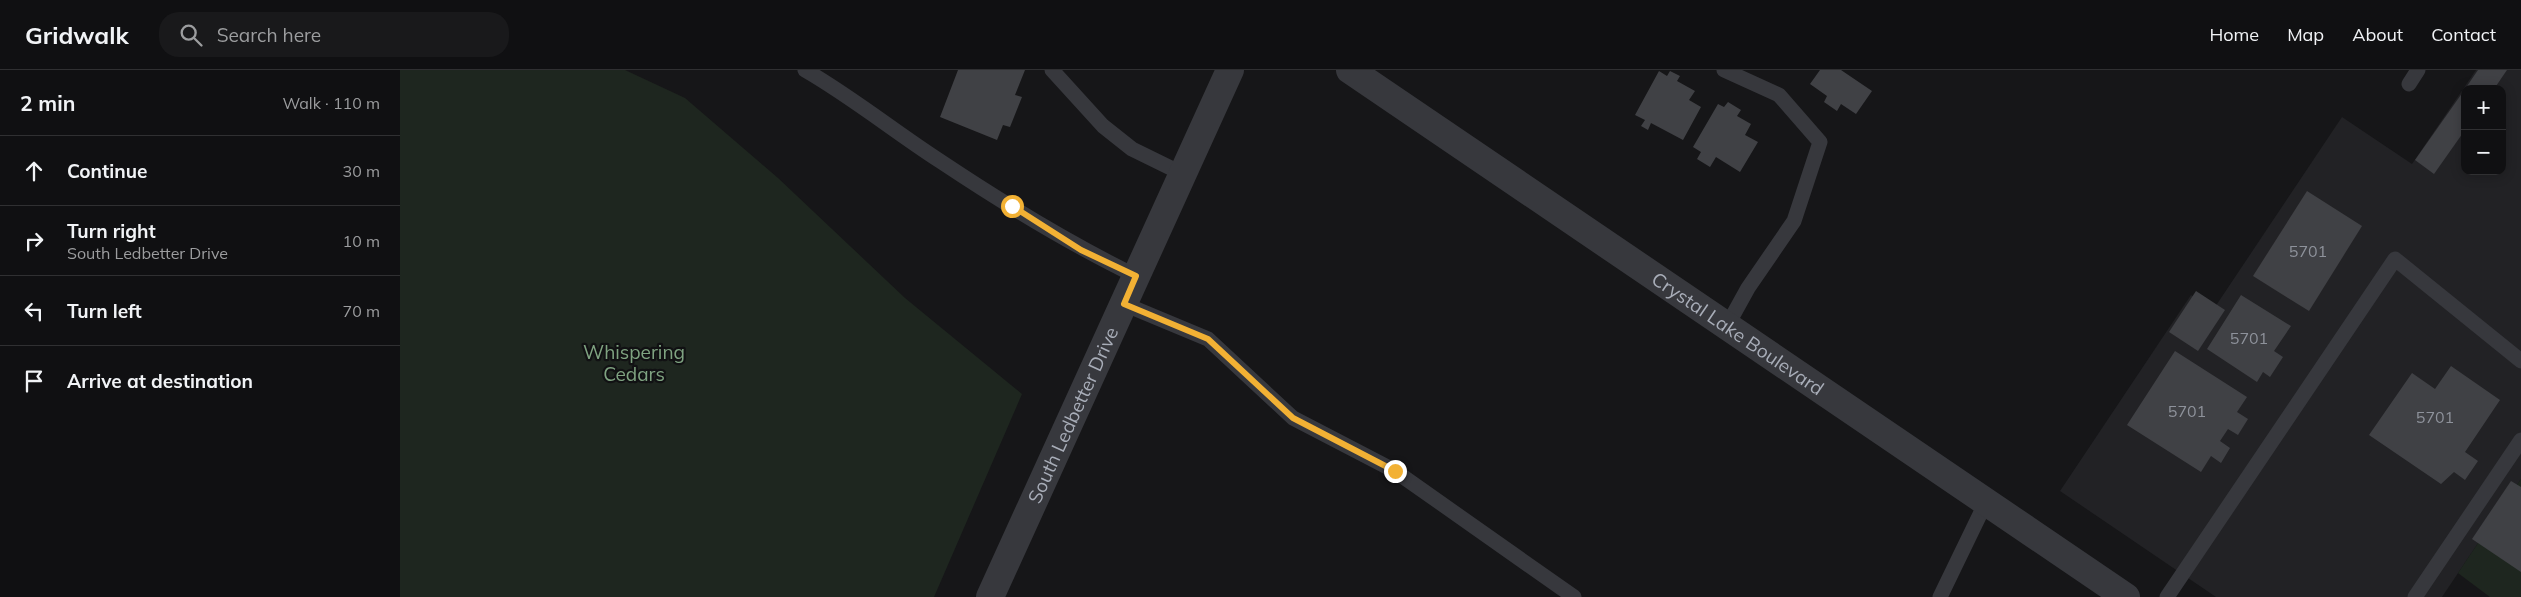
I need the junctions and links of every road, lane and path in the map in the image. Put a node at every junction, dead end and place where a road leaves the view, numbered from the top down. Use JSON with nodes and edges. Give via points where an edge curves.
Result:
{"nodes":[{"id":1,"x":805,"y":70,"type":"edge"},
{"id":2,"x":1052,"y":70,"type":"edge"},
{"id":3,"x":1230,"y":70,"type":"edge"},
{"id":4,"x":1350,"y":70,"type":"edge"},
{"id":5,"x":1724,"y":70,"type":"edge"},
{"id":6,"x":2418,"y":70,"type":"edge"},
{"id":7,"x":2409,"y":84,"type":"dead end"},
{"id":8,"x":1183,"y":174,"type":"junction"},
{"id":9,"x":1136,"y":276,"type":"junction"},
{"id":10,"x":1124,"y":304,"type":"junction"},
{"id":11,"x":1727,"y":326,"type":"junction"},
{"id":12,"x":2521,"y":361,"type":"edge"},
{"id":13,"x":2521,"y":440,"type":"edge"},
{"id":14,"x":1986,"y":502,"type":"junction"},
{"id":15,"x":990,"y":597,"type":"edge"},
{"id":16,"x":1574,"y":597,"type":"edge"},
{"id":17,"x":1940,"y":597,"type":"edge"},
{"id":18,"x":2126,"y":597,"type":"edge"},
{"id":19,"x":2167,"y":597,"type":"edge"},
{"id":20,"x":2415,"y":597,"type":"edge"}],
"edges":[{"from":1,"to":9,"type":"lane","via":[[940,162],[1081,250]]},
{"from":2,"to":8,"type":"lane","via":[[1110,132],[1132,149]]},
{"from":3,"to":8,"type":"street","name":"South Ledbetter Drive"},
{"from":4,"to":11,"type":"street","name":"Crystal Lake Boulevard"},
{"from":5,"to":11,"type":"lane","via":[[1778,95],[1820,142],[1794,222],[1748,288]]},
{"from":6,"to":7,"type":"lane"},
{"from":8,"to":9,"type":"street","name":"South Ledbetter Drive"},
{"from":9,"to":10,"type":"street","name":"South Ledbetter Drive"},
{"from":10,"to":15,"type":"street","name":"South Ledbetter Drive"},
{"from":10,"to":16,"type":"lane","via":[[1208,339],[1293,418],[1395,471]]},
{"from":11,"to":14,"type":"street","name":"Crystal Lake Boulevard"},
{"from":12,"to":19,"type":"lane","via":[[2395,259]]},
{"from":13,"to":20,"type":"lane"},
{"from":14,"to":17,"type":"lane"},
{"from":14,"to":18,"type":"street","name":"Crystal Lake Boulevard"}]}
